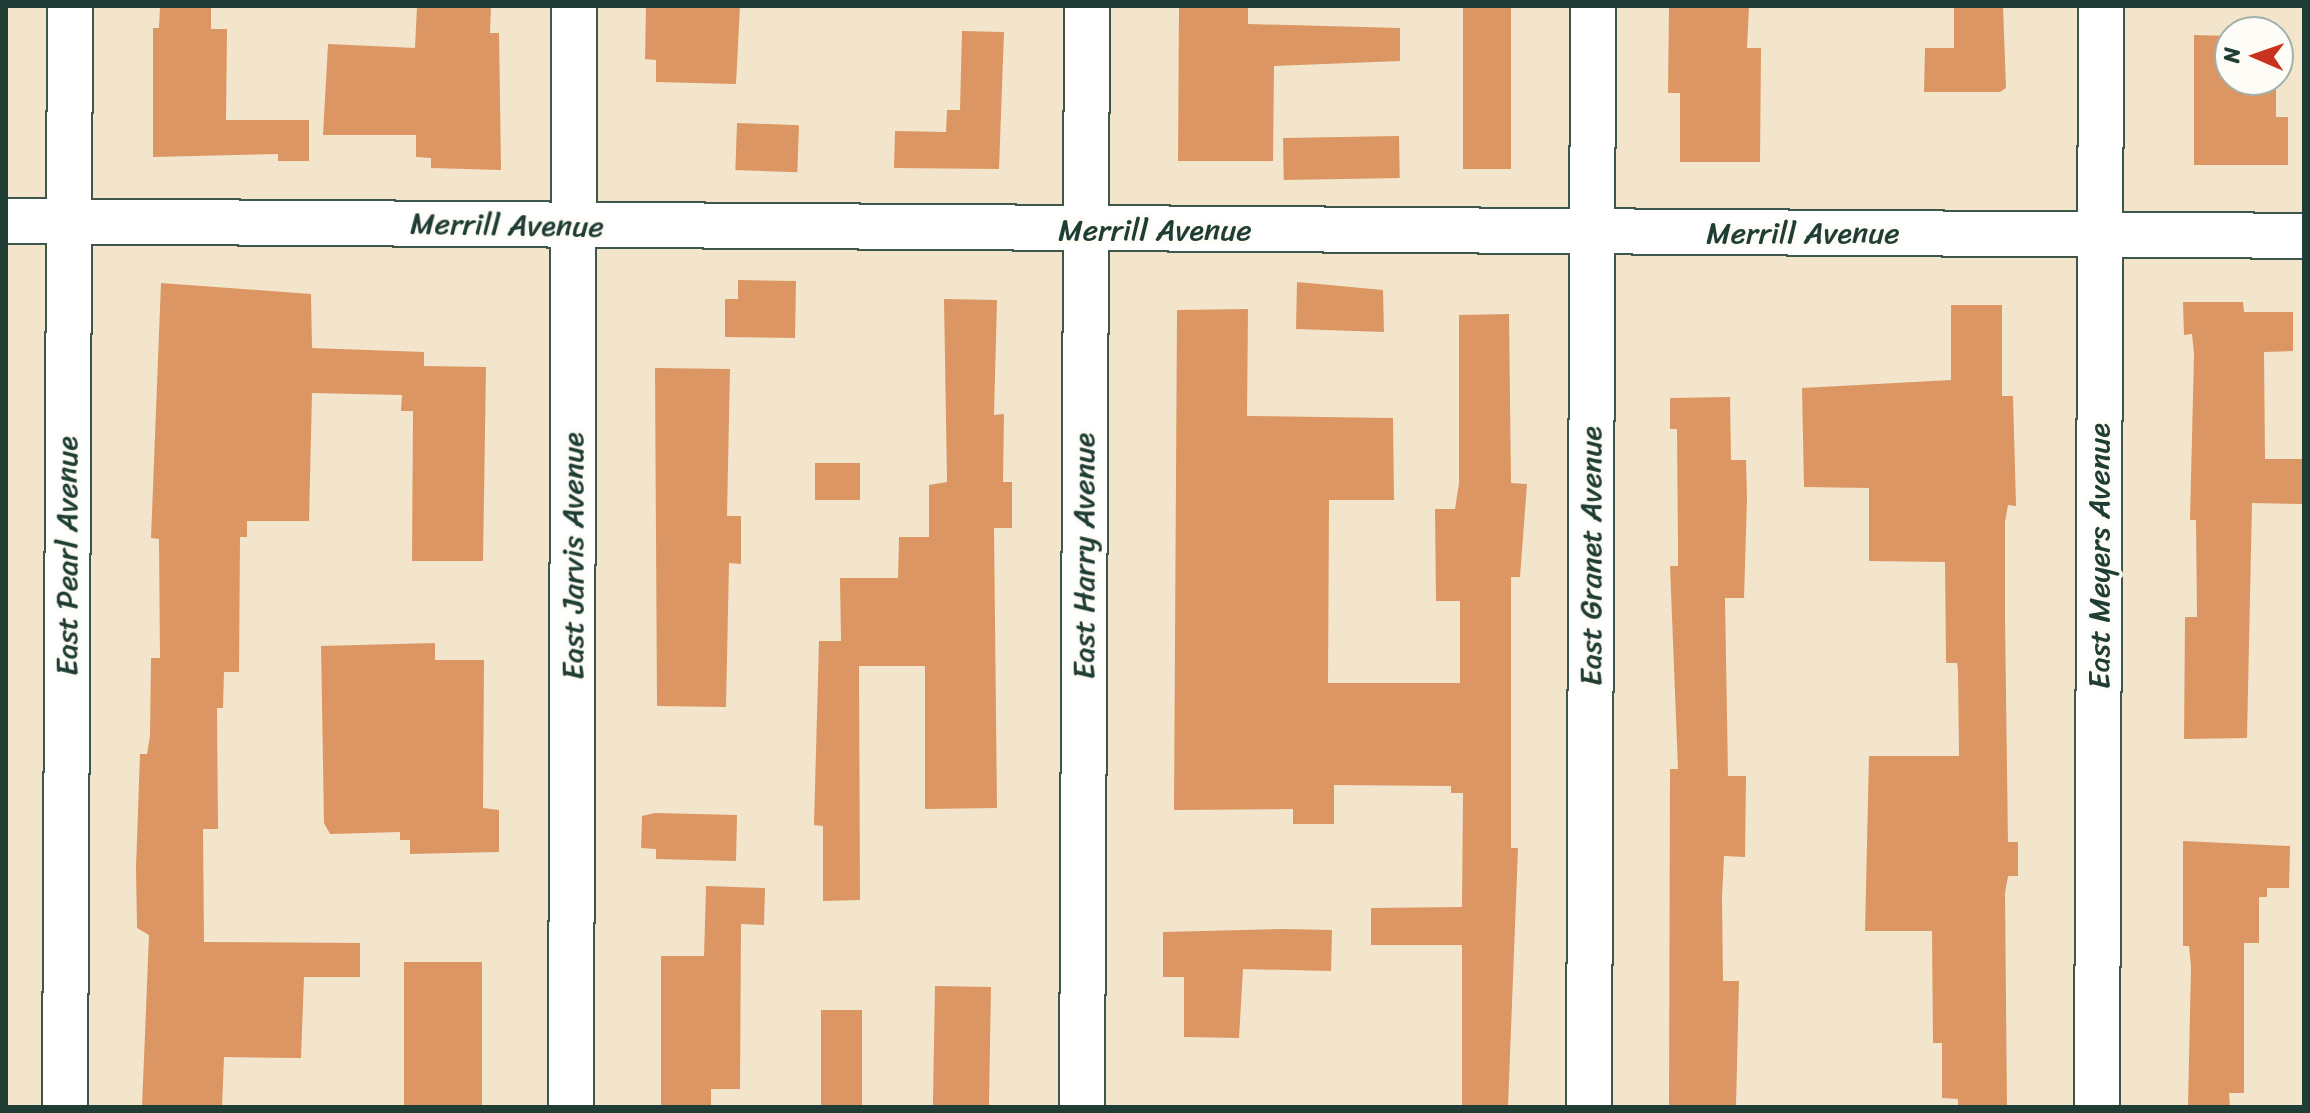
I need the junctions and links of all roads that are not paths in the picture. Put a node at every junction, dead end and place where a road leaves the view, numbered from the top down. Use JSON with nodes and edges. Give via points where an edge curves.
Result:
{"nodes":[{"id":1,"x":70,"y":6,"type":"edge"},
{"id":2,"x":574,"y":6,"type":"edge"},
{"id":3,"x":1087,"y":6,"type":"edge"},
{"id":4,"x":1593,"y":6,"type":"edge"},
{"id":5,"x":2101,"y":6,"type":"edge"},
{"id":6,"x":6,"y":221,"type":"edge"},
{"id":7,"x":69,"y":222,"type":"junction"},
{"id":8,"x":573,"y":226,"type":"junction"},
{"id":9,"x":1086,"y":229,"type":"junction"},
{"id":10,"x":1592,"y":232,"type":"junction"},
{"id":11,"x":2101,"y":235,"type":"junction"},
{"id":12,"x":2304,"y":236,"type":"edge"},
{"id":13,"x":65,"y":1107,"type":"edge"},
{"id":14,"x":571,"y":1107,"type":"edge"},
{"id":15,"x":1082,"y":1107,"type":"edge"},
{"id":16,"x":1589,"y":1107,"type":"edge"},
{"id":17,"x":2097,"y":1107,"type":"edge"}],
"edges":[{"from":1,"to":7,"type":"street","name":"East Pearl Avenue"},
{"from":2,"to":8,"type":"street","name":"East Jarvis Avenue"},
{"from":3,"to":9,"type":"street","name":"East Harry Avenue"},
{"from":4,"to":10,"type":"street","name":"East Granet Avenue"},
{"from":5,"to":11,"type":"street","name":"East Meyers Avenue"},
{"from":6,"to":7,"type":"street","name":"Merrill Avenue"},
{"from":7,"to":8,"type":"street","name":"Merrill Avenue"},
{"from":7,"to":13,"type":"street","name":"East Pearl Avenue"},
{"from":8,"to":9,"type":"street","name":"Merrill Avenue"},
{"from":8,"to":14,"type":"street","name":"East Jarvis Avenue"},
{"from":9,"to":10,"type":"street","name":"Merrill Avenue"},
{"from":9,"to":15,"type":"street","name":"East Harry Avenue"},
{"from":10,"to":11,"type":"street","name":"Merrill Avenue"},
{"from":10,"to":16,"type":"street","name":"East Granet Avenue"},
{"from":11,"to":12,"type":"street","name":"Merrill Avenue"},
{"from":11,"to":17,"type":"street","name":"East Meyers Avenue"}]}
